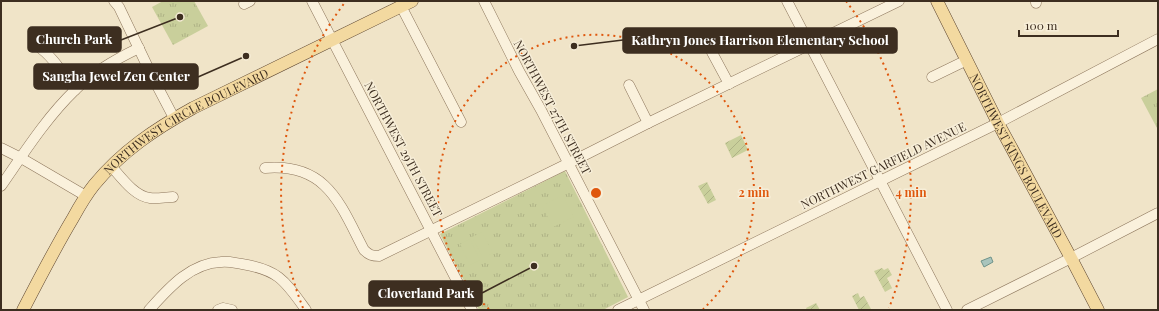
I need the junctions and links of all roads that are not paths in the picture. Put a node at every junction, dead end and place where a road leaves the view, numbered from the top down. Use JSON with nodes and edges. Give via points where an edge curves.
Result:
{"nodes":[{"id":1,"x":114,"y":1,"type":"edge"},
{"id":2,"x":312,"y":1,"type":"edge"},
{"id":3,"x":412,"y":1,"type":"edge"},
{"id":4,"x":484,"y":1,"type":"edge"},
{"id":5,"x":787,"y":1,"type":"edge"},
{"id":6,"x":899,"y":1,"type":"edge"},
{"id":7,"x":937,"y":1,"type":"edge"},
{"id":8,"x":401,"y":6,"type":"junction"},
{"id":9,"x":1158,"y":39,"type":"edge"},
{"id":10,"x":332,"y":40,"type":"junction"},
{"id":11,"x":809,"y":44,"type":"junction"},
{"id":12,"x":36,"y":45,"type":"dead end"},
{"id":13,"x":708,"y":45,"type":"dead end"},
{"id":14,"x":139,"y":48,"type":"junction"},
{"id":15,"x":966,"y":60,"type":"junction"},
{"id":16,"x":932,"y":77,"type":"dead end"},
{"id":17,"x":729,"y":84,"type":"junction"},
{"id":18,"x":629,"y":85,"type":"dead end"},
{"id":19,"x":75,"y":90,"type":"junction"},
{"id":20,"x":174,"y":118,"type":"junction"},
{"id":21,"x":461,"y":122,"type":"dead end"},
{"id":22,"x":648,"y":123,"type":"junction"},
{"id":23,"x":998,"y":123,"type":"junction"},
{"id":24,"x":1,"y":148,"type":"edge"},
{"id":25,"x":21,"y":158,"type":"junction"},
{"id":26,"x":568,"y":163,"type":"junction"},
{"id":27,"x":111,"y":166,"type":"junction"},
{"id":28,"x":265,"y":168,"type":"dead end"},
{"id":29,"x":880,"y":181,"type":"junction"},
{"id":30,"x":1,"y":186,"type":"edge"},
{"id":31,"x":86,"y":196,"type":"junction"},
{"id":32,"x":173,"y":197,"type":"dead end"},
{"id":33,"x":1158,"y":213,"type":"edge"},
{"id":34,"x":431,"y":231,"type":"junction"},
{"id":35,"x":1072,"y":258,"type":"junction"},
{"id":36,"x":639,"y":300,"type":"junction"},
{"id":37,"x":23,"y":310,"type":"edge"},
{"id":38,"x":149,"y":310,"type":"edge"},
{"id":39,"x":218,"y":310,"type":"edge"},
{"id":40,"x":232,"y":310,"type":"edge"},
{"id":41,"x":306,"y":310,"type":"edge"},
{"id":42,"x":472,"y":310,"type":"edge"},
{"id":43,"x":618,"y":310,"type":"edge"},
{"id":44,"x":644,"y":310,"type":"edge"},
{"id":45,"x":947,"y":310,"type":"edge"},
{"id":46,"x":967,"y":310,"type":"edge"},
{"id":47,"x":1098,"y":310,"type":"edge"}],
"edges":[{"from":1,"to":14,"type":"street"},
{"from":2,"to":10,"type":"street","name":"NORTHWEST 29TH STREET"},
{"from":3,"to":8,"type":"main road","name":"NORTHWEST CIRCLE BOULEVARD"},
{"from":4,"to":26,"type":"street","name":"NORTHWEST 27TH STREET"},
{"from":5,"to":11,"type":"street"},
{"from":6,"to":11,"type":"street"},
{"from":7,"to":15,"type":"main road","name":"NORTHWEST KINGS BOULEVARD"},
{"from":8,"to":10,"type":"main road","name":"NORTHWEST CIRCLE BOULEVARD"},
{"from":8,"to":21,"type":"street"},
{"from":9,"to":23,"type":"street","name":"NORTHWEST GARFIELD AVENUE"},
{"from":10,"to":20,"type":"main road","name":"NORTHWEST CIRCLE BOULEVARD"},
{"from":10,"to":34,"type":"street","name":"NORTHWEST 29TH STREET"},
{"from":11,"to":17,"type":"street"},
{"from":11,"to":29,"type":"street"},
{"from":12,"to":19,"type":"street","via":[[48,54]]},
{"from":13,"to":17,"type":"street"},
{"from":14,"to":19,"type":"street","via":[[111,62]]},
{"from":14,"to":20,"type":"street"},
{"from":15,"to":16,"type":"street"},
{"from":15,"to":23,"type":"main road","name":"NORTHWEST KINGS BOULEVARD"},
{"from":17,"to":22,"type":"street"},
{"from":18,"to":22,"type":"street"},
{"from":19,"to":25,"type":"street","via":[[45,122]]},
{"from":20,"to":27,"type":"main road","name":"NORTHWEST CIRCLE BOULEVARD","via":[[141,139]]},
{"from":22,"to":26,"type":"street"},
{"from":23,"to":29,"type":"street","name":"NORTHWEST GARFIELD AVENUE"},
{"from":23,"to":35,"type":"main road","name":"NORTHWEST KINGS BOULEVARD"},
{"from":24,"to":25,"type":"street"},
{"from":25,"to":30,"type":"street"},
{"from":25,"to":31,"type":"street"},
{"from":26,"to":34,"type":"street"},
{"from":26,"to":36,"type":"street","name":"NORTHWEST 27TH STREET"},
{"from":27,"to":31,"type":"main road","name":"NORTHWEST CIRCLE BOULEVARD"},
{"from":27,"to":32,"type":"street","via":[[138,193],[150,198]]},
{"from":28,"to":34,"type":"street","via":[[289,168],[318,180],[339,203],[364,250],[373,256],[382,255]]},
{"from":29,"to":36,"type":"street","name":"NORTHWEST GARFIELD AVENUE"},
{"from":29,"to":45,"type":"street"},
{"from":31,"to":37,"type":"main road","name":"NORTHWEST CIRCLE BOULEVARD","via":[[50,257]]},
{"from":33,"to":35,"type":"street"},
{"from":34,"to":42,"type":"street","name":"NORTHWEST 29TH STREET"},
{"from":35,"to":46,"type":"street"},
{"from":35,"to":47,"type":"main road","name":"NORTHWEST KINGS BOULEVARD"},
{"from":36,"to":43,"type":"street","name":"NORTHWEST GARFIELD AVENUE"},
{"from":36,"to":44,"type":"street","name":"NORTHWEST 27TH STREET"},
{"from":38,"to":41,"type":"street","via":[[187,274],[205,264],[227,262],[259,267],[279,277]]},
{"from":39,"to":40,"type":"street"}]}
